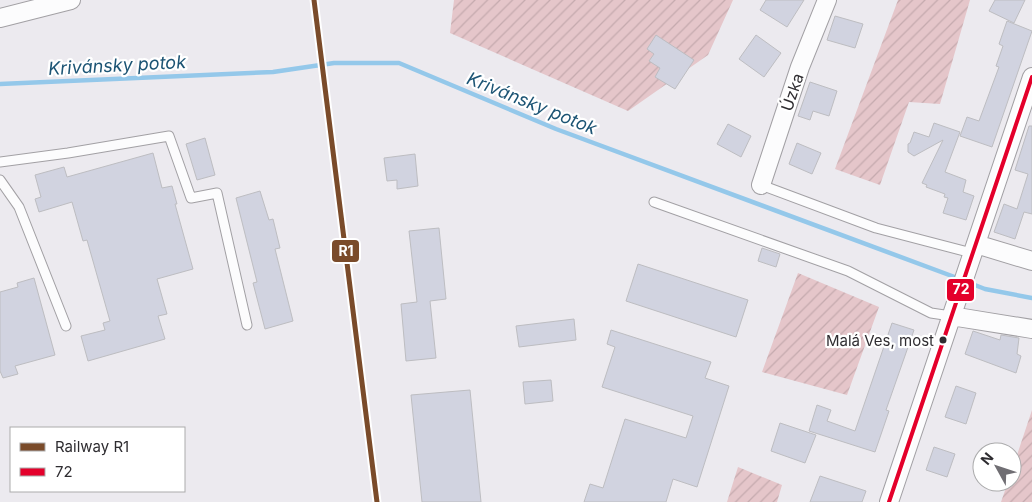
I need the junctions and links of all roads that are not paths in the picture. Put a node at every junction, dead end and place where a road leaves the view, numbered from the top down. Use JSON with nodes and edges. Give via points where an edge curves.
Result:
{"nodes":[{"id":1,"x":71,"y":0,"type":"edge"},
{"id":2,"x":827,"y":0,"type":"edge"},
{"id":3,"x":0,"y":18,"type":"edge"},
{"id":4,"x":1032,"y":77,"type":"edge"},
{"id":5,"x":0,"y":162,"type":"edge"},
{"id":6,"x":0,"y":180,"type":"edge"},
{"id":7,"x":761,"y":185,"type":"joint"},
{"id":8,"x":654,"y":202,"type":"dead end"},
{"id":9,"x":972,"y":253,"type":"junction"},
{"id":10,"x":1032,"y":261,"type":"edge"},
{"id":11,"x":952,"y":313,"type":"junction"},
{"id":12,"x":247,"y":325,"type":"dead end"},
{"id":13,"x":66,"y":326,"type":"dead end"},
{"id":14,"x":1032,"y":329,"type":"edge"},
{"id":15,"x":889,"y":502,"type":"edge"}],
"edges":[{"from":1,"to":3,"type":"street"},
{"from":2,"to":7,"type":"street","name":"Úzka","via":[[800,67]]},
{"from":4,"to":9,"type":"street"},
{"from":5,"to":12,"type":"lane","via":[[169,136],[191,198],[217,193]]},
{"from":6,"to":13,"type":"lane","via":[[19,207]]},
{"from":7,"to":9,"type":"lane","via":[[876,228]]},
{"from":8,"to":11,"type":"lane","via":[[848,271],[931,312]]},
{"from":9,"to":10,"type":"street"},
{"from":9,"to":11,"type":"street"},
{"from":11,"to":14,"type":"street"},
{"from":11,"to":15,"type":"street"}]}
